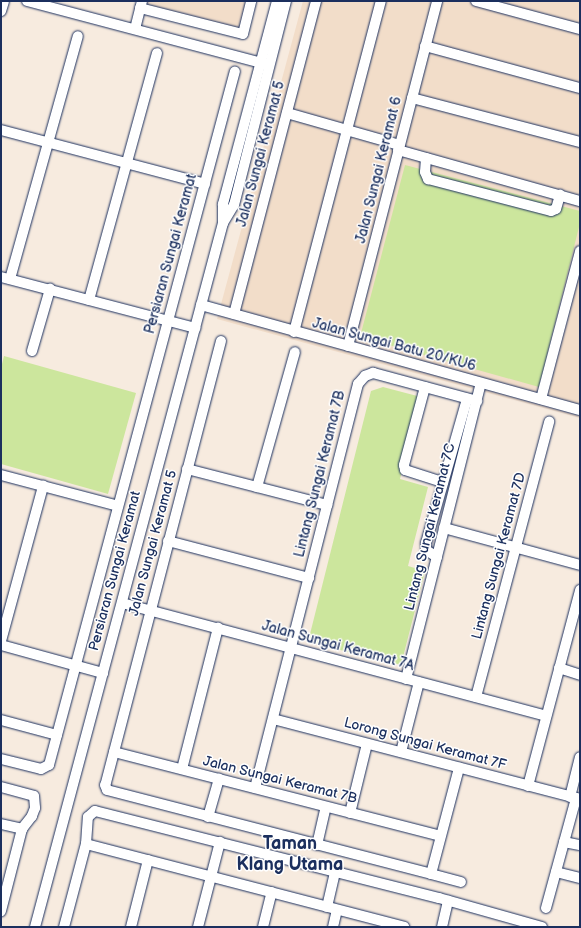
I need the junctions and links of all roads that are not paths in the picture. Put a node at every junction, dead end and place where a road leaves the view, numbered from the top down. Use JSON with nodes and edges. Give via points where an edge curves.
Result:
{"nodes":[{"id":1,"x":4,"y":1,"type":"edge"},
{"id":2,"x":27,"y":1,"type":"edge"},
{"id":3,"x":251,"y":1,"type":"edge"},
{"id":4,"x":277,"y":1,"type":"edge"},
{"id":5,"x":286,"y":1,"type":"edge"},
{"id":6,"x":316,"y":1,"type":"edge"},
{"id":7,"x":381,"y":1,"type":"edge"},
{"id":8,"x":437,"y":1,"type":"edge"},
{"id":9,"x":476,"y":1,"type":"edge"},
{"id":10,"x":141,"y":5,"type":"edge"},
{"id":11,"x":1,"y":11,"type":"edge"},
{"id":12,"x":580,"y":29,"type":"edge"},
{"id":13,"x":135,"y":30,"type":"junction"},
{"id":14,"x":78,"y":36,"type":"dead end"},
{"id":15,"x":425,"y":46,"type":"junction"},
{"id":16,"x":157,"y":53,"type":"dead end"},
{"id":17,"x":265,"y":64,"type":"junction"},
{"id":18,"x":235,"y":71,"type":"dead end"},
{"id":19,"x":580,"y":88,"type":"edge"},
{"id":20,"x":412,"y":98,"type":"junction"},
{"id":21,"x":286,"y":113,"type":"junction"},
{"id":22,"x":1,"y":130,"type":"edge"},
{"id":23,"x":347,"y":130,"type":"junction"},
{"id":24,"x":580,"y":142,"type":"edge"},
{"id":25,"x":48,"y":143,"type":"junction"},
{"id":26,"x":399,"y":148,"type":"junction"},
{"id":27,"x":426,"y":158,"type":"junction"},
{"id":28,"x":127,"y":163,"type":"junction"},
{"id":29,"x":205,"y":184,"type":"junction"},
{"id":30,"x":560,"y":195,"type":"junction"},
{"id":31,"x":580,"y":201,"type":"edge"},
{"id":32,"x":580,"y":251,"type":"edge"},
{"id":33,"x":6,"y":278,"type":"edge"},
{"id":34,"x":50,"y":289,"type":"junction"},
{"id":35,"x":90,"y":300,"type":"junction"},
{"id":36,"x":201,"y":305,"type":"junction"},
{"id":37,"x":234,"y":314,"type":"junction"},
{"id":38,"x":167,"y":320,"type":"junction"},
{"id":39,"x":195,"y":328,"type":"junction"},
{"id":40,"x":294,"y":332,"type":"junction"},
{"id":41,"x":221,"y":341,"type":"dead end"},
{"id":42,"x":348,"y":346,"type":"junction"},
{"id":43,"x":32,"y":350,"type":"dead end"},
{"id":44,"x":295,"y":352,"type":"dead end"},
{"id":45,"x":481,"y":383,"type":"junction"},
{"id":46,"x":425,"y":387,"type":"junction"},
{"id":47,"x":541,"y":399,"type":"junction"},
{"id":48,"x":472,"y":400,"type":"junction"},
{"id":49,"x":580,"y":410,"type":"edge"},
{"id":50,"x":549,"y":422,"type":"dead end"},
{"id":51,"x":187,"y":469,"type":"junction"},
{"id":52,"x":1,"y":475,"type":"edge"},
{"id":53,"x":443,"y":482,"type":"junction"},
{"id":54,"x":43,"y":486,"type":"junction"},
{"id":55,"x":257,"y":487,"type":"junction"},
{"id":56,"x":327,"y":505,"type":"junction"},
{"id":57,"x":118,"y":506,"type":"junction"},
{"id":58,"x":444,"y":528,"type":"junction"},
{"id":59,"x":168,"y":541,"type":"junction"},
{"id":60,"x":516,"y":548,"type":"junction"},
{"id":61,"x":437,"y":557,"type":"junction"},
{"id":62,"x":580,"y":565,"type":"edge"},
{"id":63,"x":309,"y":578,"type":"junction"},
{"id":64,"x":580,"y":590,"type":"edge"},
{"id":65,"x":122,"y":603,"type":"junction"},
{"id":66,"x":150,"y":610,"type":"junction"},
{"id":67,"x":218,"y":628,"type":"junction"},
{"id":68,"x":1,"y":641,"type":"edge"},
{"id":69,"x":1,"y":645,"type":"edge"},
{"id":70,"x":291,"y":648,"type":"junction"},
{"id":71,"x":76,"y":666,"type":"junction"},
{"id":72,"x":559,"y":668,"type":"junction"},
{"id":73,"x":103,"y":673,"type":"junction"},
{"id":74,"x":580,"y":675,"type":"edge"},
{"id":75,"x":406,"y":679,"type":"junction"},
{"id":76,"x":419,"y":682,"type":"junction"},
{"id":77,"x":476,"y":697,"type":"junction"},
{"id":78,"x":546,"y":716,"type":"junction"},
{"id":79,"x":273,"y":719,"type":"junction"},
{"id":80,"x":1,"y":720,"type":"edge"},
{"id":81,"x":57,"y":735,"type":"junction"},
{"id":82,"x":367,"y":744,"type":"junction"},
{"id":83,"x":114,"y":752,"type":"junction"},
{"id":84,"x":401,"y":752,"type":"junction"},
{"id":85,"x":580,"y":758,"type":"edge"},
{"id":86,"x":1,"y":759,"type":"edge"},
{"id":87,"x":459,"y":768,"type":"junction"},
{"id":88,"x":182,"y":769,"type":"junction"},
{"id":89,"x":219,"y":779,"type":"junction"},
{"id":90,"x":528,"y":786,"type":"junction"},
{"id":91,"x":1,"y":787,"type":"edge"},
{"id":92,"x":255,"y":788,"type":"junction"},
{"id":93,"x":575,"y":798,"type":"edge"},
{"id":94,"x":326,"y":807,"type":"junction"},
{"id":95,"x":350,"y":813,"type":"junction"},
{"id":96,"x":208,"y":817,"type":"junction"},
{"id":97,"x":1,"y":824,"type":"edge"},
{"id":98,"x":22,"y":829,"type":"junction"},
{"id":99,"x":440,"y":836,"type":"junction"},
{"id":100,"x":220,"y":842,"type":"junction"},
{"id":101,"x":564,"y":842,"type":"junction"},
{"id":102,"x":86,"y":844,"type":"junction"},
{"id":103,"x":317,"y":845,"type":"junction"},
{"id":104,"x":580,"y":846,"type":"edge"},
{"id":105,"x":148,"y":860,"type":"junction"},
{"id":106,"x":336,"y":872,"type":"junction"},
{"id":107,"x":556,"y":872,"type":"junction"},
{"id":108,"x":431,"y":874,"type":"junction"},
{"id":109,"x":211,"y":877,"type":"junction"},
{"id":110,"x":580,"y":878,"type":"edge"},
{"id":111,"x":461,"y":882,"type":"dead end"},
{"id":112,"x":272,"y":892,"type":"junction"},
{"id":113,"x":448,"y":901,"type":"junction"},
{"id":114,"x":332,"y":908,"type":"junction"},
{"id":115,"x":546,"y":908,"type":"dead end"},
{"id":116,"x":1,"y":911,"type":"edge"},
{"id":117,"x":35,"y":927,"type":"edge"},
{"id":118,"x":64,"y":927,"type":"edge"},
{"id":119,"x":131,"y":927,"type":"edge"},
{"id":120,"x":198,"y":927,"type":"edge"},
{"id":121,"x":263,"y":927,"type":"edge"},
{"id":122,"x":333,"y":927,"type":"edge"},
{"id":123,"x":404,"y":927,"type":"edge"},
{"id":124,"x":442,"y":927,"type":"edge"},
{"id":125,"x":542,"y":927,"type":"edge"}],
"edges":[{"from":1,"to":11,"type":"street"},
{"from":2,"to":13,"type":"street"},
{"from":3,"to":10,"type":"street","via":[[243,34]]},
{"from":4,"to":17,"type":"street","name":"Persiaran Sungai Keramat"},
{"from":5,"to":17,"type":"street","name":"Persiaran Sungai Keramat"},
{"from":6,"to":21,"type":"street","name":"Jalan Sungai Keramat 5"},
{"from":7,"to":23,"type":"street"},
{"from":8,"to":15,"type":"street","name":"Jalan Sungai Keramat 6"},
{"from":9,"to":12,"type":"street"},
{"from":10,"to":13,"type":"street"},
{"from":13,"to":17,"type":"street"},
{"from":14,"to":25,"type":"street"},
{"from":15,"to":19,"type":"street"},
{"from":15,"to":20,"type":"street","name":"Jalan Sungai Keramat 6"},
{"from":16,"to":28,"type":"street"},
{"from":17,"to":36,"type":"street","name":"Persiaran Sungai Keramat","via":[[223,204],[223,223]]},
{"from":18,"to":29,"type":"street","name":"Persiaran Sungai Keramat"},
{"from":20,"to":24,"type":"street"},
{"from":20,"to":26,"type":"street","name":"Jalan Sungai Keramat 6"},
{"from":21,"to":23,"type":"street"},
{"from":21,"to":37,"type":"street","name":"Jalan Sungai Keramat 5"},
{"from":22,"to":25,"type":"street"},
{"from":23,"to":26,"type":"street"},
{"from":23,"to":40,"type":"street"},
{"from":25,"to":28,"type":"street"},
{"from":25,"to":33,"type":"street"},
{"from":26,"to":27,"type":"street"},
{"from":26,"to":42,"type":"street","name":"Jalan Sungai Keramat 6"},
{"from":27,"to":30,"type":"street"},
{"from":27,"to":30,"type":"street","via":[[425,172],[428,179],[551,211],[556,209]]},
{"from":28,"to":29,"type":"street"},
{"from":28,"to":35,"type":"street"},
{"from":29,"to":38,"type":"street","name":"Persiaran Sungai Keramat"},
{"from":30,"to":31,"type":"street"},
{"from":32,"to":47,"type":"street"},
{"from":33,"to":34,"type":"street"},
{"from":34,"to":35,"type":"street"},
{"from":34,"to":43,"type":"street"},
{"from":35,"to":38,"type":"street"},
{"from":36,"to":37,"type":"street","name":"Jalan Sungai Batu 20/KU6"},
{"from":36,"to":39,"type":"street","name":"Persiaran Sungai Keramat"},
{"from":37,"to":40,"type":"street","name":"Jalan Sungai Batu 20/KU6"},
{"from":38,"to":39,"type":"street"},
{"from":38,"to":57,"type":"street","name":"Persiaran Sungai Keramat"},
{"from":39,"to":65,"type":"street","name":"Persiaran Sungai Keramat"},
{"from":40,"to":42,"type":"street","name":"Jalan Sungai Batu 20/KU6"},
{"from":41,"to":51,"type":"street","name":"Jalan Sungai Keramat 5"},
{"from":42,"to":45,"type":"street","name":"Jalan Sungai Batu 20/KU6"},
{"from":44,"to":55,"type":"street"},
{"from":45,"to":47,"type":"street","name":"Jalan Sungai Batu 20/KU6"},
{"from":45,"to":48,"type":"street","name":"Lintang Sungai Keramat 7C"},
{"from":46,"to":48,"type":"street","name":"Lintang Sungai Keramat 7B"},
{"from":46,"to":53,"type":"street","via":[[404,466],[405,470]]},
{"from":46,"to":56,"type":"street","name":"Lintang Sungai Keramat 7B","via":[[373,373],[361,380]]},
{"from":47,"to":49,"type":"street","name":"Jalan Sungai Batu 20/KU6"},
{"from":48,"to":53,"type":"street"},
{"from":48,"to":58,"type":"street","name":"Lintang Sungai Keramat 7C"},
{"from":50,"to":60,"type":"street","name":"Lintang Sungai Keramat 7D"},
{"from":51,"to":55,"type":"street"},
{"from":51,"to":59,"type":"street","name":"Jalan Sungai Keramat 5"},
{"from":52,"to":54,"type":"street"},
{"from":53,"to":61,"type":"street","via":[[426,544],[426,550]]},
{"from":54,"to":57,"type":"street"},
{"from":54,"to":68,"type":"street"},
{"from":55,"to":56,"type":"street"},
{"from":56,"to":63,"type":"street","name":"Lintang Sungai Keramat 7B"},
{"from":57,"to":71,"type":"street","name":"Persiaran Sungai Keramat"},
{"from":58,"to":60,"type":"street"},
{"from":58,"to":61,"type":"street","name":"Lintang Sungai Keramat 7C"},
{"from":59,"to":63,"type":"street"},
{"from":59,"to":66,"type":"street","name":"Jalan Sungai Keramat 5"},
{"from":60,"to":62,"type":"street"},
{"from":60,"to":77,"type":"street","name":"Lintang Sungai Keramat 7D"},
{"from":61,"to":75,"type":"street","name":"Lintang Sungai Keramat 7C"},
{"from":63,"to":70,"type":"street","name":"Lintang Sungai Keramat 7B"},
{"from":64,"to":72,"type":"street"},
{"from":65,"to":66,"type":"street","name":"Jalan Sungai Keramat 7A"},
{"from":65,"to":73,"type":"street","name":"Persiaran Sungai Keramat"},
{"from":66,"to":67,"type":"street","name":"Jalan Sungai Keramat 7A"},
{"from":66,"to":83,"type":"street","name":"Jalan Sungai Keramat 5"},
{"from":67,"to":70,"type":"street","name":"Jalan Sungai Keramat 7A"},
{"from":67,"to":88,"type":"street"},
{"from":69,"to":71,"type":"street"},
{"from":70,"to":75,"type":"street","name":"Jalan Sungai Keramat 7A"},
{"from":70,"to":79,"type":"street","name":"Lintang Sungai Keramat 7B"},
{"from":71,"to":73,"type":"street"},
{"from":71,"to":81,"type":"street","name":"Persiaran Sungai Keramat"},
{"from":72,"to":74,"type":"street"},
{"from":72,"to":78,"type":"street"},
{"from":73,"to":117,"type":"street","name":"Persiaran Sungai Keramat"},
{"from":75,"to":76,"type":"street","name":"Jalan Sungai Keramat 7A"},
{"from":76,"to":77,"type":"street","name":"Jalan Sungai Keramat 7A"},
{"from":76,"to":84,"type":"street"},
{"from":77,"to":78,"type":"street","name":"Jalan Sungai Keramat 7A"},
{"from":78,"to":90,"type":"street"},
{"from":79,"to":82,"type":"street","name":"Lorong Sungai Keramat 7F"},
{"from":79,"to":92,"type":"street","name":"Lintang Sungai Keramat 7B"},
{"from":80,"to":81,"type":"street"},
{"from":81,"to":86,"type":"street","name":"Persiaran Sungai Keramat","via":[[49,765],[45,768]]},
{"from":82,"to":84,"type":"street","name":"Lorong Sungai Keramat 7F"},
{"from":82,"to":95,"type":"street"},
{"from":83,"to":88,"type":"street","name":"Jalan Sungai Keramat 7B"},
{"from":83,"to":96,"type":"street","name":"Jalan Sungai Keramat 5","via":[[105,785],[107,790]]},
{"from":84,"to":87,"type":"street","name":"Lorong Sungai Keramat 7F"},
{"from":85,"to":93,"type":"street"},
{"from":87,"to":90,"type":"street","name":"Lorong Sungai Keramat 7F"},
{"from":87,"to":99,"type":"street"},
{"from":88,"to":89,"type":"street","name":"Jalan Sungai Keramat 7B"},
{"from":89,"to":92,"type":"street","name":"Jalan Sungai Keramat 7B"},
{"from":89,"to":96,"type":"street"},
{"from":90,"to":93,"type":"street","name":"Lorong Sungai Keramat 7F"},
{"from":91,"to":98,"type":"street","via":[[34,796],[35,808]]},
{"from":92,"to":94,"type":"street","name":"Jalan Sungai Keramat 7B"},
{"from":93,"to":101,"type":"street"},
{"from":94,"to":95,"type":"street","name":"Jalan Sungai Keramat 7B"},
{"from":94,"to":103,"type":"street"},
{"from":95,"to":99,"type":"street","name":"Jalan Sungai Keramat 7B"},
{"from":96,"to":103,"type":"street"},
{"from":97,"to":98,"type":"street"},
{"from":98,"to":116,"type":"street"},
{"from":99,"to":108,"type":"street"},
{"from":100,"to":102,"type":"street","via":[[95,811],[88,817]]},
{"from":100,"to":106,"type":"street"},
{"from":100,"to":109,"type":"street"},
{"from":101,"to":104,"type":"street"},
{"from":101,"to":107,"type":"street"},
{"from":102,"to":105,"type":"street"},
{"from":102,"to":118,"type":"street"},
{"from":103,"to":108,"type":"street"},
{"from":105,"to":109,"type":"street"},
{"from":105,"to":119,"type":"street"},
{"from":106,"to":113,"type":"street"},
{"from":106,"to":114,"type":"street"},
{"from":107,"to":110,"type":"street"},
{"from":107,"to":115,"type":"street"},
{"from":108,"to":111,"type":"street"},
{"from":109,"to":112,"type":"street"},
{"from":109,"to":120,"type":"street"},
{"from":112,"to":114,"type":"street"},
{"from":112,"to":121,"type":"street"},
{"from":113,"to":124,"type":"street"},
{"from":113,"to":125,"type":"street"},
{"from":114,"to":122,"type":"street"},
{"from":114,"to":123,"type":"street"}]}
